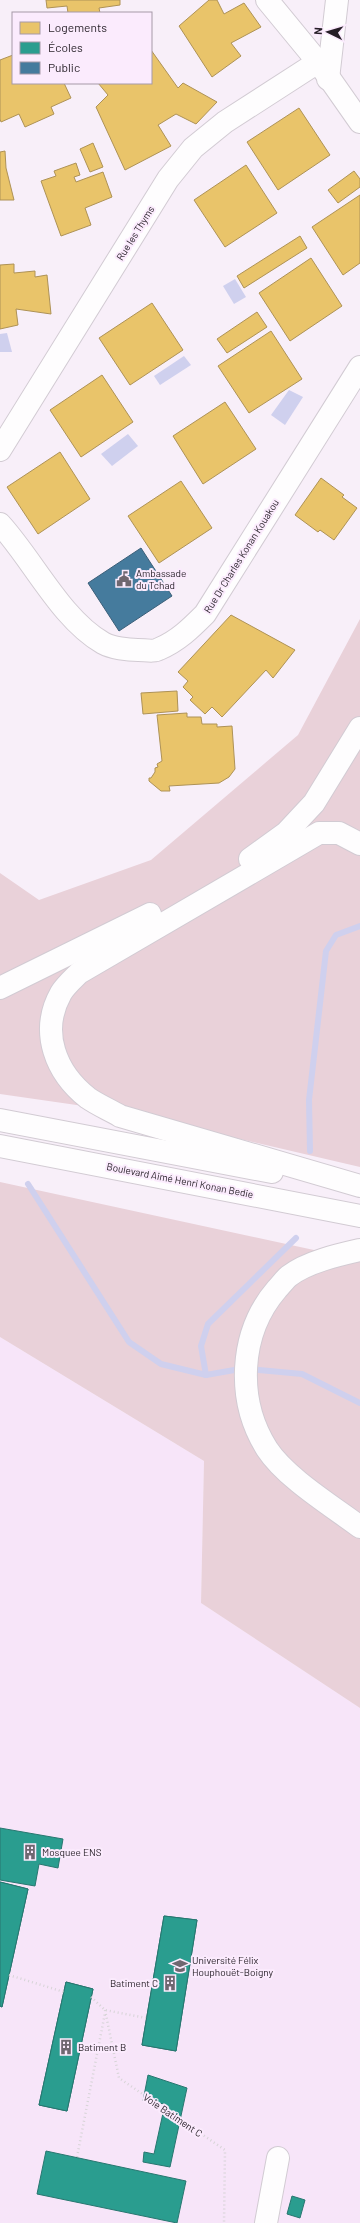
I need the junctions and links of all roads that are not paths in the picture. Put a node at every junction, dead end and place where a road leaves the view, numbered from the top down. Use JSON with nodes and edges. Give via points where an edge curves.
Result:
{"nodes":[{"id":1,"x":267,"y":0,"type":"edge"},
{"id":2,"x":337,"y":0,"type":"edge"},
{"id":3,"x":323,"y":71,"type":"junction"},
{"id":4,"x":360,"y":122,"type":"edge"},
{"id":5,"x":360,"y":367,"type":"edge"},
{"id":6,"x":0,"y":450,"type":"edge"},
{"id":7,"x":0,"y":524,"type":"edge"},
{"id":8,"x":360,"y":728,"type":"edge"},
{"id":9,"x":360,"y":844,"type":"edge"},
{"id":10,"x":0,"y":988,"type":"edge"},
{"id":11,"x":0,"y":1120,"type":"edge"},
{"id":12,"x":0,"y":1146,"type":"edge"},
{"id":13,"x":360,"y":1186,"type":"edge"},
{"id":14,"x":360,"y":1189,"type":"edge"},
{"id":15,"x":360,"y":1216,"type":"edge"},
{"id":16,"x":360,"y":1250,"type":"edge"},
{"id":17,"x":360,"y":1527,"type":"edge"},
{"id":18,"x":278,"y":2158,"type":"dead end"},
{"id":19,"x":266,"y":2223,"type":"edge"}],
"edges":[{"from":1,"to":3,"type":"main road"},
{"from":2,"to":3,"type":"main road"},
{"from":3,"to":4,"type":"main road"},
{"from":3,"to":6,"type":"main road","name":"Rue les Thyms","via":[[225,122],[189,154],[168,180]]},
{"from":5,"to":7,"type":"main road","name":"Rue Dr Charles Konan Kouakou","via":[[205,614],[183,636],[158,650],[130,650],[104,644],[82,628]]},
{"from":8,"to":10,"type":"main road","via":[[314,803],[286,833],[250,859],[131,925]]},
{"from":9,"to":13,"type":"main road","via":[[339,833],[319,833],[79,972],[61,993],[54,1009],[51,1027],[52,1046],[58,1064],[75,1086],[89,1099],[120,1116]]},
{"from":11,"to":14,"type":"main road"},
{"from":12,"to":15,"type":"main road","name":"Boulevard Aimé Henri Konan Bedie"},
{"from":16,"to":17,"type":"main road","via":[[325,1258],[289,1276],[264,1304],[253,1328],[246,1368],[248,1408],[268,1451],[292,1476]]},
{"from":18,"to":19,"type":"main road"}]}
